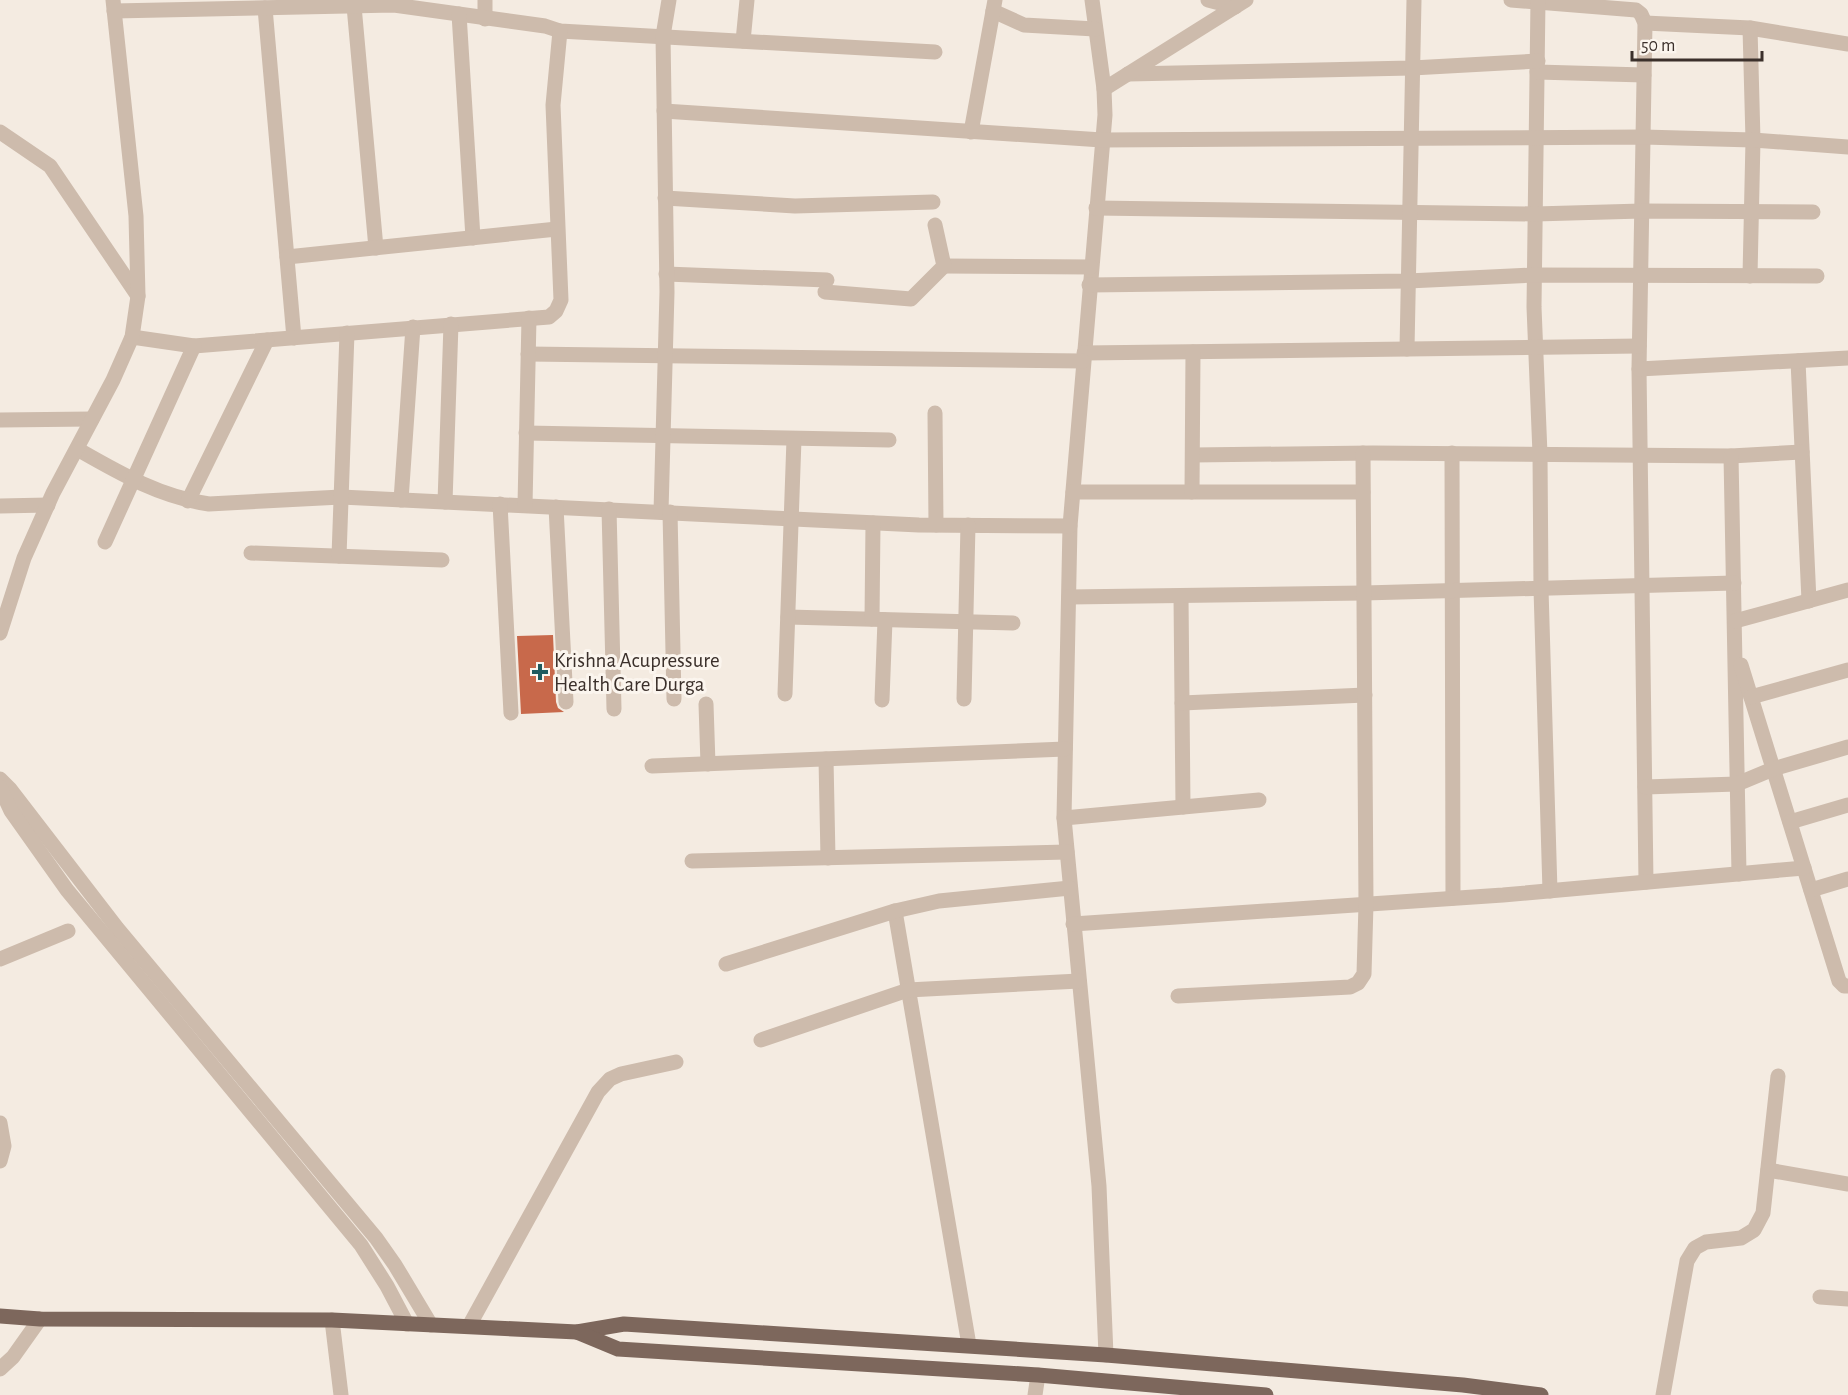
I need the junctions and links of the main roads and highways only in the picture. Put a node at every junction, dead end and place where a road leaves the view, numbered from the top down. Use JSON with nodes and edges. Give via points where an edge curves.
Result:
{"nodes":[{"id":1,"x":0,"y":1316,"type":"edge"},
{"id":2,"x":577,"y":1332,"type":"junction"},
{"id":3,"x":1265,"y":1395,"type":"edge"},
{"id":4,"x":1541,"y":1395,"type":"edge"}],
"edges":[{"from":1,"to":2,"type":"main road","via":[[332,1320]]},
{"from":2,"to":3,"type":"main road","via":[[618,1349],[1038,1375]]},
{"from":2,"to":4,"type":"main road","via":[[624,1324],[969,1345],[1463,1385]]}]}
